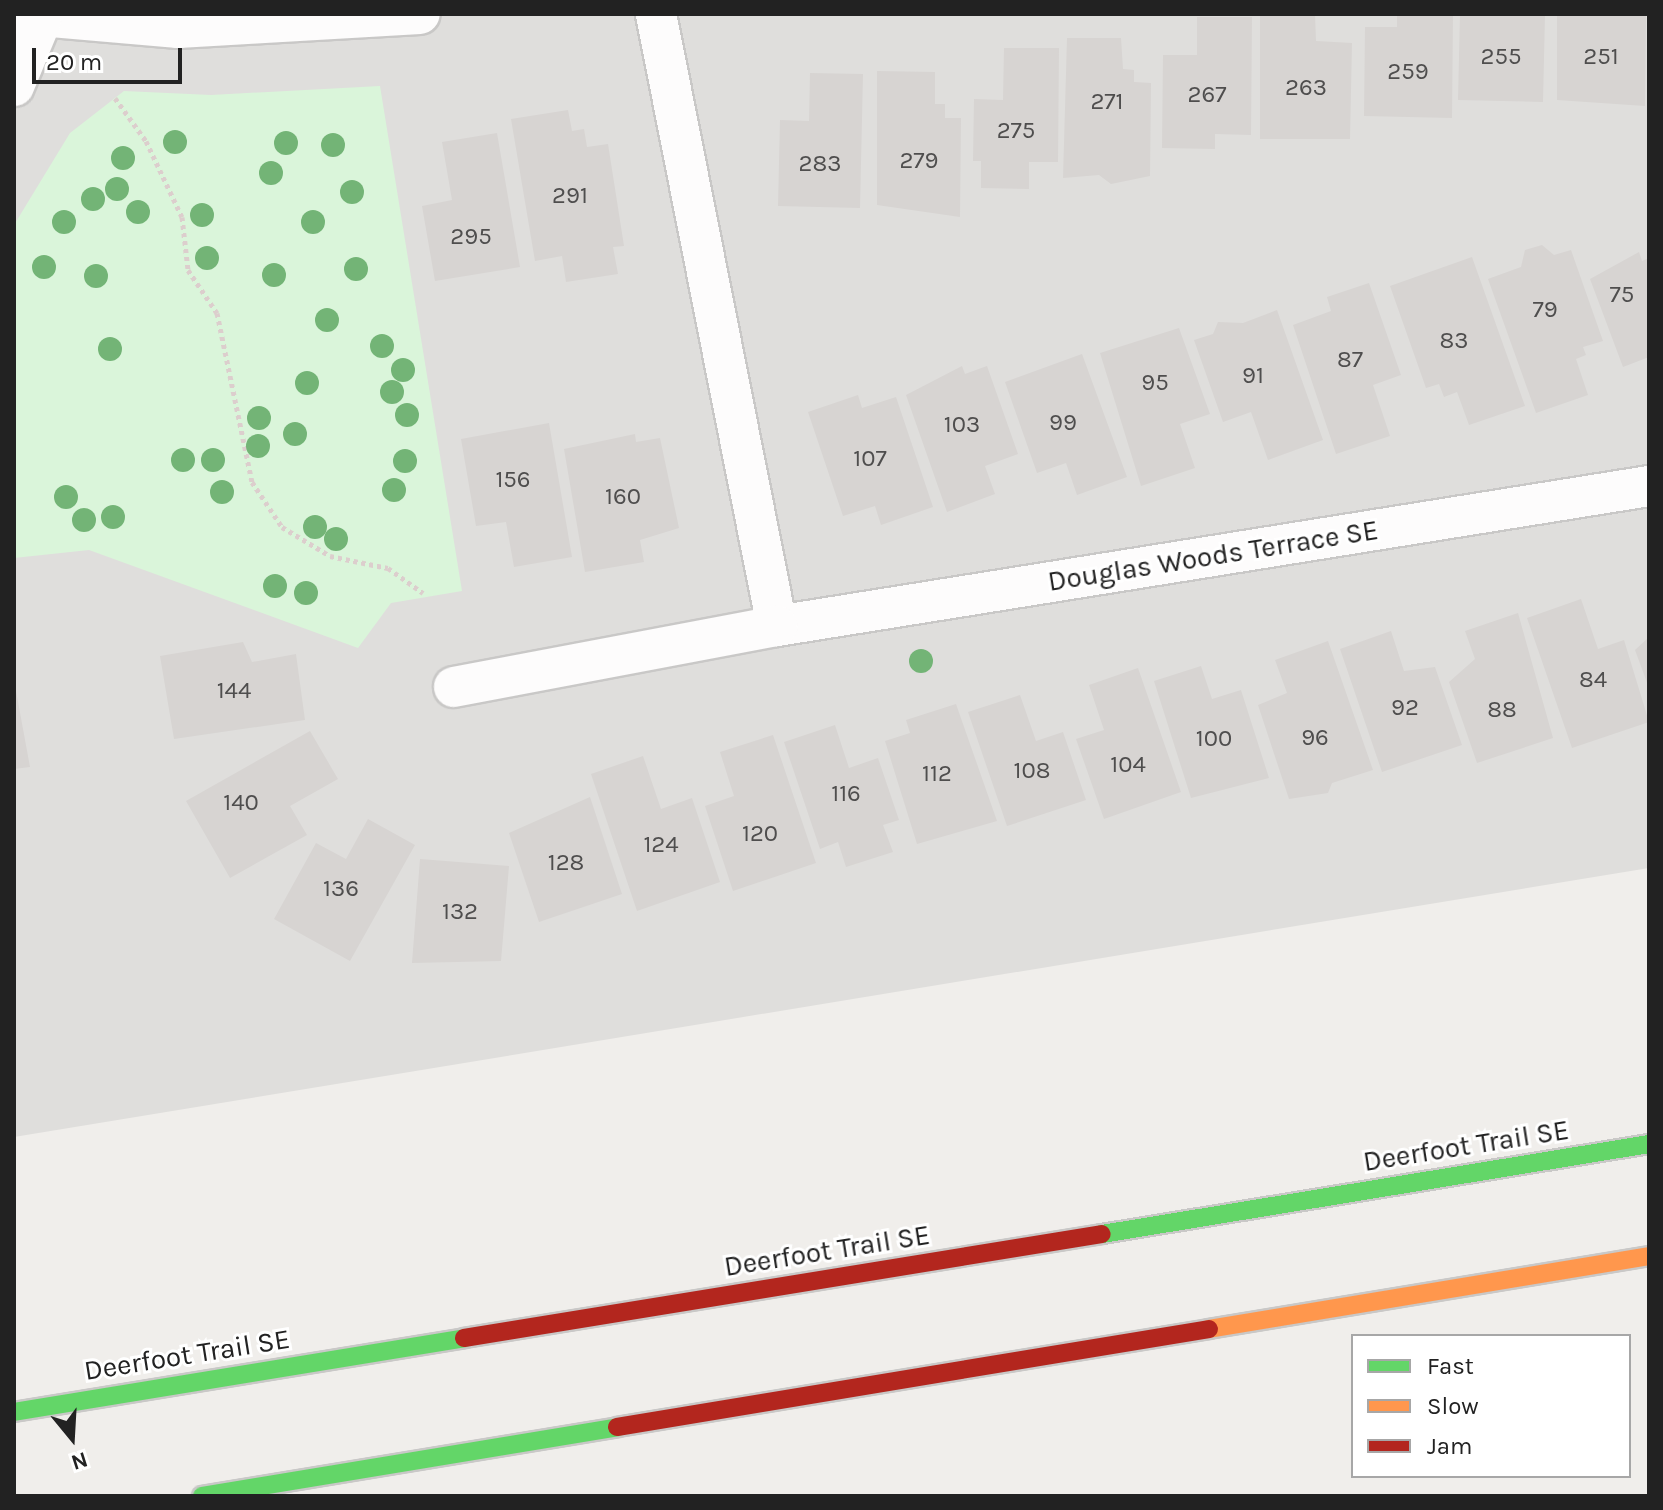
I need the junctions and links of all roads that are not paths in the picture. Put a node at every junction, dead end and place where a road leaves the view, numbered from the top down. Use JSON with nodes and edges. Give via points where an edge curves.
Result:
{"nodes":[{"id":1,"x":420,"y":14,"type":"edge"},
{"id":2,"x":656,"y":14,"type":"edge"},
{"id":3,"x":29,"y":18,"type":"edge"},
{"id":4,"x":14,"y":86,"type":"edge"},
{"id":5,"x":1649,"y":486,"type":"edge"},
{"id":6,"x":777,"y":626,"type":"junction"},
{"id":7,"x":454,"y":687,"type":"dead end"},
{"id":8,"x":1649,"y":1144,"type":"edge"},
{"id":9,"x":1649,"y":1256,"type":"edge"},
{"id":10,"x":14,"y":1412,"type":"edge"},
{"id":11,"x":202,"y":1496,"type":"edge"}],
"edges":[{"from":1,"to":3,"type":"street","via":[[178,28]]},
{"from":2,"to":6,"type":"street"},
{"from":3,"to":4,"type":"street"},
{"from":5,"to":6,"type":"street","name":"Douglas Woods Terrace SE"},
{"from":6,"to":7,"type":"street","name":"Douglas Woods Terrace SE"},
{"from":8,"to":10,"type":"highway","name":"Deerfoot Trail SE"},
{"from":9,"to":11,"type":"highway"}]}
